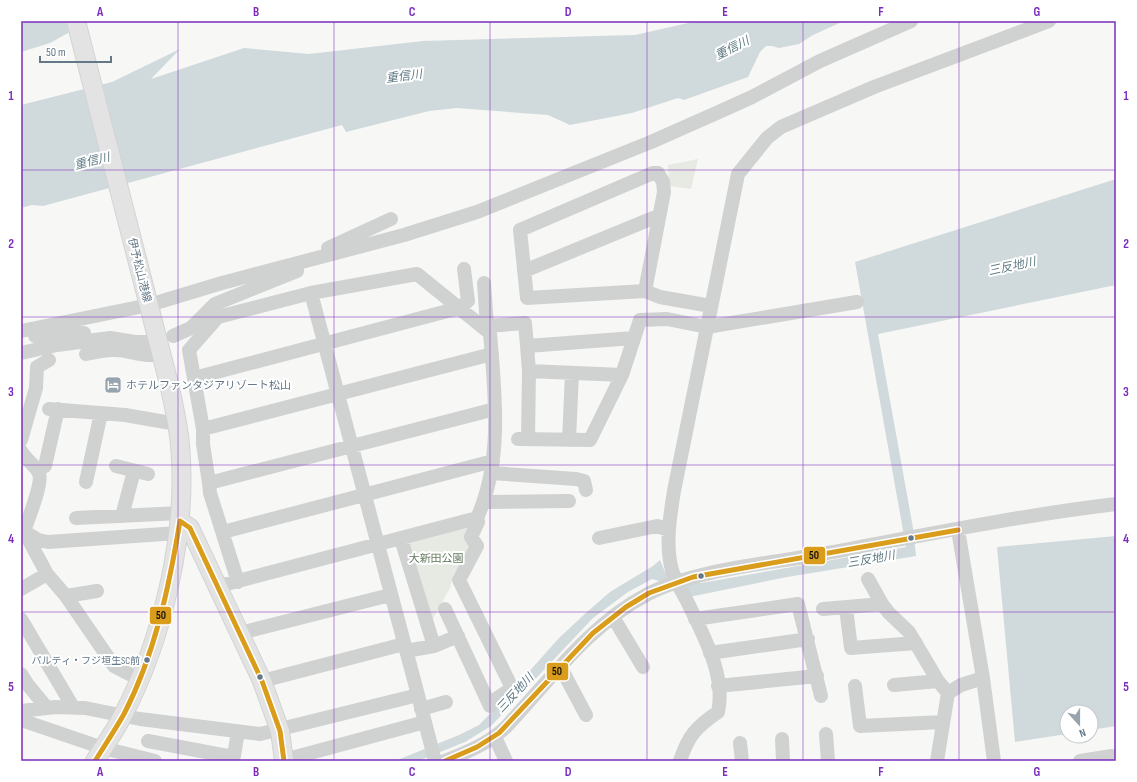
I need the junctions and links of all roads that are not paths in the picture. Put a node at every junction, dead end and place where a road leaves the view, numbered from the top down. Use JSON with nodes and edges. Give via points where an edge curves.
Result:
{"nodes":[{"id":1,"x":76,"y":21,"type":"edge"},
{"id":2,"x":911,"y":21,"type":"edge"},
{"id":3,"x":1049,"y":21,"type":"edge"},
{"id":4,"x":658,"y":216,"type":"junction"},
{"id":5,"x":391,"y":219,"type":"dead end"},
{"id":6,"x":313,"y":259,"type":"junction"},
{"id":7,"x":464,"y":269,"type":"dead end"},
{"id":8,"x":524,"y":271,"type":"junction"},
{"id":9,"x":484,"y":283,"type":"dead end"},
{"id":10,"x":645,"y":291,"type":"junction"},
{"id":11,"x":311,"y":293,"type":"junction"},
{"id":12,"x":148,"y":302,"type":"junction"},
{"id":13,"x":857,"y":302,"type":"dead end"},
{"id":14,"x":711,"y":306,"type":"junction"},
{"id":15,"x":459,"y":308,"type":"junction"},
{"id":16,"x":486,"y":327,"type":"junction"},
{"id":17,"x":707,"y":327,"type":"junction"},
{"id":18,"x":21,"y":331,"type":"edge"},
{"id":19,"x":173,"y":336,"type":"dead end"},
{"id":20,"x":21,"y":337,"type":"edge"},
{"id":21,"x":110,"y":338,"type":"junction"},
{"id":22,"x":634,"y":338,"type":"junction"},
{"id":23,"x":148,"y":342,"type":"dead end"},
{"id":24,"x":325,"y":344,"type":"junction"},
{"id":25,"x":527,"y":346,"type":"junction"},
{"id":26,"x":21,"y":353,"type":"edge"},
{"id":27,"x":86,"y":354,"type":"dead end"},
{"id":28,"x":161,"y":354,"type":"junction"},
{"id":29,"x":492,"y":354,"type":"junction"},
{"id":30,"x":49,"y":360,"type":"dead end"},
{"id":31,"x":530,"y":371,"type":"junction"},
{"id":32,"x":572,"y":373,"type":"junction"},
{"id":33,"x":622,"y":375,"type":"junction"},
{"id":34,"x":194,"y":378,"type":"junction"},
{"id":35,"x":338,"y":394,"type":"junction"},
{"id":36,"x":495,"y":409,"type":"junction"},
{"id":37,"x":102,"y":413,"type":"junction"},
{"id":38,"x":177,"y":424,"type":"junction"},
{"id":39,"x":204,"y":429,"type":"junction"},
{"id":40,"x":21,"y":440,"type":"edge"},
{"id":41,"x":569,"y":440,"type":"junction"},
{"id":42,"x":351,"y":445,"type":"junction"},
{"id":43,"x":21,"y":451,"type":"edge"},
{"id":44,"x":49,"y":460,"type":"dead end"},
{"id":45,"x":116,"y":466,"type":"dead end"},
{"id":46,"x":492,"y":467,"type":"junction"},
{"id":47,"x":134,"y":471,"type":"junction"},
{"id":48,"x":84,"y":474,"type":"dead end"},
{"id":49,"x":148,"y":474,"type":"dead end"},
{"id":50,"x":209,"y":483,"type":"junction"},
{"id":51,"x":586,"y":490,"type":"dead end"},
{"id":52,"x":365,"y":494,"type":"junction"},
{"id":53,"x":484,"y":502,"type":"junction"},
{"id":54,"x":560,"y":504,"type":"dead end"},
{"id":55,"x":1116,"y":504,"type":"edge"},
{"id":56,"x":122,"y":516,"type":"junction"},
{"id":57,"x":76,"y":518,"type":"dead end"},
{"id":58,"x":476,"y":518,"type":"junction"},
{"id":59,"x":179,"y":522,"type":"junction"},
{"id":60,"x":669,"y":530,"type":"junction"},
{"id":61,"x":958,"y":530,"type":"junction"},
{"id":62,"x":22,"y":531,"type":"edge"},
{"id":63,"x":222,"y":532,"type":"junction"},
{"id":64,"x":599,"y":538,"type":"dead end"},
{"id":65,"x":401,"y":539,"type":"junction"},
{"id":66,"x":378,"y":546,"type":"junction"},
{"id":67,"x":48,"y":574,"type":"junction"},
{"id":68,"x":868,"y":578,"type":"dead end"},
{"id":69,"x":238,"y":582,"type":"junction"},
{"id":70,"x":677,"y":582,"type":"junction"},
{"id":71,"x":219,"y":586,"type":"junction"},
{"id":72,"x":21,"y":589,"type":"edge"},
{"id":73,"x":97,"y":590,"type":"dead end"},
{"id":74,"x":390,"y":594,"type":"junction"},
{"id":75,"x":66,"y":596,"type":"junction"},
{"id":76,"x":882,"y":604,"type":"junction"},
{"id":77,"x":445,"y":608,"type":"dead end"},
{"id":78,"x":846,"y":608,"type":"junction"},
{"id":79,"x":823,"y":609,"type":"dead end"},
{"id":80,"x":613,"y":617,"type":"junction"},
{"id":81,"x":21,"y":619,"type":"edge"},
{"id":82,"x":695,"y":619,"type":"junction"},
{"id":83,"x":240,"y":633,"type":"junction"},
{"id":84,"x":458,"y":636,"type":"junction"},
{"id":85,"x":808,"y":639,"type":"junction"},
{"id":86,"x":916,"y":643,"type":"junction"},
{"id":87,"x":434,"y":646,"type":"junction"},
{"id":88,"x":405,"y":647,"type":"junction"},
{"id":89,"x":710,"y":653,"type":"junction"},
{"id":90,"x":643,"y":667,"type":"dead end"},
{"id":91,"x":560,"y":668,"type":"junction"},
{"id":92,"x":21,"y":674,"type":"edge"},
{"id":93,"x":817,"y":676,"type":"junction"},
{"id":94,"x":983,"y":678,"type":"junction"},
{"id":95,"x":139,"y":679,"type":"junction"},
{"id":96,"x":262,"y":681,"type":"junction"},
{"id":97,"x":938,"y":681,"type":"junction"},
{"id":98,"x":894,"y":685,"type":"dead end"},
{"id":99,"x":718,"y":686,"type":"junction"},
{"id":100,"x":855,"y":686,"type":"dead end"},
{"id":101,"x":948,"y":693,"type":"junction"},
{"id":102,"x":418,"y":695,"type":"junction"},
{"id":103,"x":821,"y":696,"type":"dead end"},
{"id":104,"x":446,"y":702,"type":"dead end"},
{"id":105,"x":73,"y":707,"type":"junction"},
{"id":106,"x":47,"y":708,"type":"junction"},
{"id":107,"x":21,"y":711,"type":"edge"},
{"id":108,"x":586,"y":715,"type":"dead end"},
{"id":109,"x":123,"y":716,"type":"junction"},
{"id":110,"x":423,"y":716,"type":"junction"},
{"id":111,"x":21,"y":720,"type":"edge"},
{"id":112,"x":152,"y":721,"type":"junction"},
{"id":113,"x":943,"y":722,"type":"junction"},
{"id":114,"x":280,"y":731,"type":"junction"},
{"id":115,"x":238,"y":732,"type":"junction"},
{"id":116,"x":826,"y":734,"type":"dead end"},
{"id":117,"x":495,"y":737,"type":"junction"},
{"id":118,"x":782,"y":739,"type":"dead end"},
{"id":119,"x":740,"y":743,"type":"dead end"},
{"id":120,"x":99,"y":754,"type":"edge"},
{"id":121,"x":327,"y":755,"type":"edge"},
{"id":122,"x":1114,"y":757,"type":"edge"},
{"id":123,"x":233,"y":759,"type":"edge"},
{"id":124,"x":154,"y":761,"type":"edge"},
{"id":125,"x":284,"y":761,"type":"edge"},
{"id":126,"x":435,"y":761,"type":"edge"},
{"id":127,"x":445,"y":761,"type":"edge"},
{"id":128,"x":506,"y":761,"type":"edge"},
{"id":129,"x":680,"y":761,"type":"edge"},
{"id":130,"x":742,"y":761,"type":"edge"},
{"id":131,"x":783,"y":761,"type":"edge"},
{"id":132,"x":828,"y":761,"type":"edge"},
{"id":133,"x":937,"y":761,"type":"edge"},
{"id":134,"x":994,"y":761,"type":"edge"},
{"id":135,"x":1080,"y":761,"type":"edge"}],
"edges":[{"from":1,"to":12,"type":"main road","name":"伊予松山港線"},
{"from":2,"to":6,"type":"street","via":[[820,61],[721,111],[477,212]]},
{"from":3,"to":14,"type":"street","via":[[874,87],[781,127],[767,138],[738,174]]},
{"from":4,"to":8,"type":"street"},
{"from":4,"to":8,"type":"street","via":[[664,182],[658,173],[653,173],[520,230]]},
{"from":4,"to":10,"type":"street"},
{"from":5,"to":6,"type":"street","via":[[324,250]]},
{"from":6,"to":12,"type":"street"},
{"from":6,"to":19,"type":"street","via":[[301,270],[215,304],[191,328]]},
{"from":7,"to":15,"type":"street","via":[[468,301]]},
{"from":8,"to":10,"type":"street","via":[[527,298]]},
{"from":9,"to":16,"type":"street"},
{"from":10,"to":14,"type":"street","via":[[660,297]]},
{"from":11,"to":15,"type":"street","via":[[417,274]]},
{"from":11,"to":24,"type":"street"},
{"from":11,"to":34,"type":"street","via":[[218,318],[189,350]]},
{"from":12,"to":18,"type":"street"},
{"from":12,"to":28,"type":"main road","name":"伊予松山港線"},
{"from":13,"to":17,"type":"street"},
{"from":14,"to":17,"type":"street"},
{"from":15,"to":16,"type":"street"},
{"from":15,"to":24,"type":"street"},
{"from":16,"to":25,"type":"street","via":[[525,323]]},
{"from":16,"to":29,"type":"street","via":[[490,333]]},
{"from":17,"to":22,"type":"street","via":[[667,319],[640,320]]},
{"from":17,"to":60,"type":"street","via":[[674,491]]},
{"from":20,"to":21,"type":"street","via":[[84,333],[107,334]]},
{"from":21,"to":23,"type":"street"},
{"from":21,"to":26,"type":"street"},
{"from":22,"to":25,"type":"street"},
{"from":22,"to":33,"type":"street"},
{"from":24,"to":34,"type":"street"},
{"from":24,"to":35,"type":"street"},
{"from":25,"to":31,"type":"street"},
{"from":27,"to":28,"type":"street","via":[[114,350],[151,356]]},
{"from":28,"to":38,"type":"main road","name":"伊予松山港線"},
{"from":29,"to":35,"type":"street"},
{"from":29,"to":36,"type":"street"},
{"from":30,"to":40,"type":"street","via":[[37,367],[36,388]]},
{"from":31,"to":32,"type":"street"},
{"from":31,"to":41,"type":"street","via":[[523,439]]},
{"from":32,"to":33,"type":"street"},
{"from":32,"to":41,"type":"street"},
{"from":33,"to":41,"type":"street","via":[[590,440]]},
{"from":34,"to":39,"type":"street"},
{"from":35,"to":39,"type":"street"},
{"from":35,"to":42,"type":"street"},
{"from":36,"to":42,"type":"street"},
{"from":36,"to":46,"type":"street"},
{"from":37,"to":38,"type":"street"},
{"from":37,"to":44,"type":"street","via":[[54,409]]},
{"from":37,"to":48,"type":"street"},
{"from":38,"to":59,"type":"main road","name":"伊予松山港線","via":[[181,467]]},
{"from":39,"to":50,"type":"street","via":[[203,444]]},
{"from":42,"to":50,"type":"street"},
{"from":42,"to":52,"type":"street"},
{"from":43,"to":62,"type":"street","via":[[36,469],[40,480]]},
{"from":45,"to":47,"type":"street"},
{"from":46,"to":51,"type":"street","via":[[576,479],[584,481]]},
{"from":46,"to":52,"type":"street"},
{"from":46,"to":53,"type":"street"},
{"from":47,"to":49,"type":"street"},
{"from":47,"to":56,"type":"street"},
{"from":50,"to":63,"type":"street"},
{"from":52,"to":63,"type":"street"},
{"from":52,"to":66,"type":"street"},
{"from":53,"to":54,"type":"street"},
{"from":53,"to":58,"type":"street"},
{"from":55,"to":61,"type":"street"},
{"from":56,"to":57,"type":"street"},
{"from":56,"to":59,"type":"street"},
{"from":58,"to":65,"type":"street"},
{"from":58,"to":84,"type":"street","via":[[478,522],[470,537],[477,546],[459,580],[512,688],[489,705]]},
{"from":59,"to":62,"type":"street","via":[[48,542],[38,540]]},
{"from":59,"to":71,"type":"main road","via":[[190,528]]},
{"from":59,"to":95,"type":"main road","name":"伊予松山港線","via":[[163,612]]},
{"from":60,"to":64,"type":"street","via":[[657,526]]},
{"from":60,"to":70,"type":"street","via":[[670,561]]},
{"from":61,"to":70,"type":"street","via":[[736,569]]},
{"from":61,"to":94,"type":"street"},
{"from":62,"to":67,"type":"street"},
{"from":63,"to":69,"type":"street"},
{"from":65,"to":66,"type":"street"},
{"from":65,"to":87,"type":"street"},
{"from":66,"to":69,"type":"street"},
{"from":66,"to":74,"type":"street"},
{"from":67,"to":72,"type":"street"},
{"from":67,"to":75,"type":"street"},
{"from":68,"to":76,"type":"street"},
{"from":69,"to":71,"type":"street"},
{"from":70,"to":80,"type":"street","via":[[649,593]]},
{"from":70,"to":82,"type":"street"},
{"from":71,"to":83,"type":"main road"},
{"from":73,"to":75,"type":"street"},
{"from":74,"to":83,"type":"street"},
{"from":74,"to":88,"type":"street"},
{"from":75,"to":95,"type":"street","via":[[114,666]]},
{"from":76,"to":78,"type":"street"},
{"from":76,"to":86,"type":"street"},
{"from":77,"to":84,"type":"street"},
{"from":78,"to":79,"type":"street"},
{"from":78,"to":86,"type":"street","via":[[850,648]]},
{"from":80,"to":90,"type":"street"},
{"from":80,"to":91,"type":"street","via":[[593,632]]},
{"from":81,"to":105,"type":"street"},
{"from":82,"to":85,"type":"street","via":[[798,604]]},
{"from":82,"to":89,"type":"street"},
{"from":83,"to":96,"type":"main road"},
{"from":84,"to":87,"type":"street"},
{"from":85,"to":89,"type":"street"},
{"from":85,"to":93,"type":"street"},
{"from":86,"to":97,"type":"street"},
{"from":87,"to":88,"type":"street"},
{"from":88,"to":96,"type":"street"},
{"from":88,"to":102,"type":"street"},
{"from":89,"to":99,"type":"street"},
{"from":91,"to":108,"type":"street"},
{"from":91,"to":117,"type":"street"},
{"from":92,"to":106,"type":"street"},
{"from":93,"to":99,"type":"street"},
{"from":93,"to":103,"type":"street"},
{"from":94,"to":101,"type":"street","via":[[961,685]]},
{"from":94,"to":134,"type":"street"},
{"from":95,"to":109,"type":"main road","name":"伊予松山港線"},
{"from":96,"to":114,"type":"main road"},
{"from":97,"to":98,"type":"street"},
{"from":97,"to":101,"type":"street"},
{"from":99,"to":129,"type":"street","via":[[718,712],[698,726],[689,739]]},
{"from":100,"to":113,"type":"street","via":[[860,726]]},
{"from":101,"to":113,"type":"street"},
{"from":102,"to":110,"type":"street"},
{"from":102,"to":114,"type":"street"},
{"from":104,"to":110,"type":"street"},
{"from":105,"to":106,"type":"street"},
{"from":105,"to":109,"type":"street"},
{"from":106,"to":107,"type":"street"},
{"from":109,"to":112,"type":"street"},
{"from":109,"to":120,"type":"main road","name":"伊予松山港線"},
{"from":110,"to":121,"type":"street"},
{"from":110,"to":126,"type":"street"},
{"from":111,"to":120,"type":"street"},
{"from":112,"to":115,"type":"street"},
{"from":112,"to":123,"type":"street","via":[[147,745]]},
{"from":113,"to":133,"type":"street"},
{"from":114,"to":115,"type":"street","via":[[260,734]]},
{"from":114,"to":125,"type":"main road"},
{"from":115,"to":123,"type":"street"},
{"from":116,"to":132,"type":"street"},
{"from":117,"to":127,"type":"street"},
{"from":117,"to":128,"type":"street"},
{"from":118,"to":131,"type":"street"},
{"from":119,"to":130,"type":"street"},
{"from":120,"to":124,"type":"street"},
{"from":121,"to":125,"type":"street"},
{"from":122,"to":135,"type":"street"}]}
